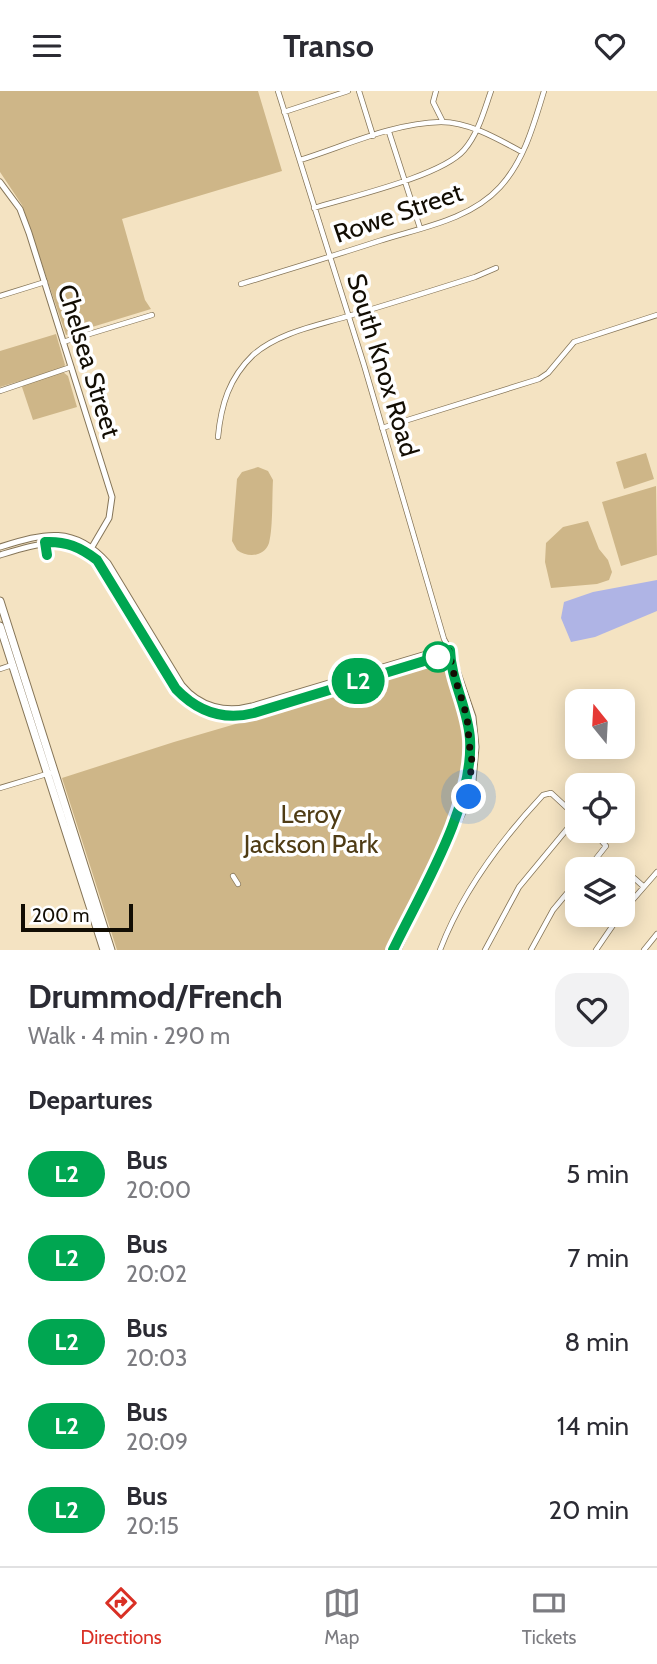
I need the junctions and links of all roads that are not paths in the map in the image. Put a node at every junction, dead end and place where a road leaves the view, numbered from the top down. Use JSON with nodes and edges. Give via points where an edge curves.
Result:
{"nodes":[{"id":1,"x":278,"y":91,"type":"edge"},
{"id":2,"x":348,"y":91,"type":"edge"},
{"id":3,"x":359,"y":91,"type":"edge"},
{"id":4,"x":436,"y":91,"type":"edge"},
{"id":5,"x":491,"y":91,"type":"edge"},
{"id":6,"x":544,"y":91,"type":"edge"},
{"id":7,"x":284,"y":112,"type":"junction"},
{"id":8,"x":443,"y":122,"type":"junction"},
{"id":9,"x":477,"y":130,"type":"junction"},
{"id":10,"x":389,"y":132,"type":"junction"},
{"id":11,"x":373,"y":135,"type":"junction"},
{"id":12,"x":522,"y":152,"type":"junction"},
{"id":13,"x":300,"y":160,"type":"junction"},
{"id":14,"x":404,"y":179,"type":"junction"},
{"id":15,"x":0,"y":182,"type":"edge"},
{"id":16,"x":314,"y":208,"type":"junction"},
{"id":17,"x":420,"y":228,"type":"junction"},
{"id":18,"x":329,"y":257,"type":"junction"},
{"id":19,"x":496,"y":268,"type":"dead end"},
{"id":20,"x":45,"y":282,"type":"junction"},
{"id":21,"x":241,"y":284,"type":"dead end"},
{"id":22,"x":0,"y":296,"type":"edge"},
{"id":23,"x":152,"y":315,"type":"dead end"},
{"id":24,"x":657,"y":315,"type":"edge"},
{"id":25,"x":348,"y":317,"type":"junction"},
{"id":26,"x":63,"y":342,"type":"junction"},
{"id":27,"x":71,"y":367,"type":"junction"},
{"id":28,"x":0,"y":391,"type":"edge"},
{"id":29,"x":382,"y":428,"type":"junction"},
{"id":30,"x":218,"y":437,"type":"dead end"},
{"id":31,"x":0,"y":547,"type":"edge"},
{"id":32,"x":90,"y":550,"type":"junction"},
{"id":33,"x":0,"y":555,"type":"edge"},
{"id":34,"x":0,"y":601,"type":"edge"},
{"id":35,"x":0,"y":626,"type":"edge"},
{"id":36,"x":450,"y":650,"type":"junction"},
{"id":37,"x":13,"y":664,"type":"junction"},
{"id":38,"x":0,"y":669,"type":"edge"},
{"id":39,"x":461,"y":744,"type":"dead end"},
{"id":40,"x":470,"y":749,"type":"junction"},
{"id":41,"x":51,"y":772,"type":"junction"},
{"id":42,"x":0,"y":788,"type":"edge"},
{"id":43,"x":469,"y":797,"type":"junction"},
{"id":44,"x":565,"y":806,"type":"edge"},
{"id":45,"x":565,"y":831,"type":"edge"},
{"id":46,"x":603,"y":843,"type":"edge"},
{"id":47,"x":598,"y":857,"type":"edge"},
{"id":48,"x":79,"y":872,"type":"junction"},
{"id":49,"x":657,"y":872,"type":"edge"},
{"id":50,"x":233,"y":876,"type":"dead end"},
{"id":51,"x":635,"y":879,"type":"edge"},
{"id":52,"x":238,"y":884,"type":"dead end"},
{"id":53,"x":643,"y":886,"type":"junction"},
{"id":54,"x":565,"y":896,"type":"edge"},
{"id":55,"x":635,"y":896,"type":"edge"},
{"id":56,"x":95,"y":901,"type":"junction"},
{"id":57,"x":612,"y":927,"type":"edge"},
{"id":58,"x":657,"y":934,"type":"edge"},
{"id":59,"x":104,"y":950,"type":"edge"},
{"id":60,"x":111,"y":950,"type":"edge"},
{"id":61,"x":396,"y":950,"type":"edge"},
{"id":62,"x":440,"y":950,"type":"edge"},
{"id":63,"x":485,"y":950,"type":"edge"},
{"id":64,"x":531,"y":950,"type":"edge"},
{"id":65,"x":596,"y":950,"type":"edge"},
{"id":66,"x":644,"y":950,"type":"edge"}],
"edges":[{"from":1,"to":7,"type":"street","name":"South Knox Road"},
{"from":2,"to":7,"type":"street"},
{"from":3,"to":11,"type":"street"},
{"from":4,"to":8,"type":"street","via":[[433,102]]},
{"from":5,"to":9,"type":"street"},
{"from":6,"to":12,"type":"street","name":"Rowe Street"},
{"from":7,"to":13,"type":"street","name":"South Knox Road"},
{"from":8,"to":9,"type":"street"},
{"from":8,"to":10,"type":"street"},
{"from":9,"to":12,"type":"street"},
{"from":9,"to":14,"type":"street","via":[[452,161]]},
{"from":10,"to":11,"type":"street"},
{"from":10,"to":14,"type":"street"},
{"from":11,"to":13,"type":"street"},
{"from":12,"to":17,"type":"street","name":"Rowe Street","via":[[507,179],[484,202]]},
{"from":13,"to":16,"type":"street","name":"South Knox Road"},
{"from":14,"to":16,"type":"street"},
{"from":14,"to":17,"type":"street"},
{"from":15,"to":20,"type":"street","name":"Chelsea Street","via":[[22,212]]},
{"from":16,"to":18,"type":"street","name":"South Knox Road"},
{"from":17,"to":18,"type":"street","name":"Rowe Street"},
{"from":18,"to":21,"type":"street","name":"Rowe Street"},
{"from":18,"to":25,"type":"street","name":"South Knox Road"},
{"from":19,"to":25,"type":"street"},
{"from":20,"to":22,"type":"street"},
{"from":20,"to":26,"type":"street","name":"Chelsea Street"},
{"from":23,"to":26,"type":"street"},
{"from":24,"to":29,"type":"street","via":[[574,342],[539,379]]},
{"from":25,"to":29,"type":"street","name":"South Knox Road"},
{"from":25,"to":30,"type":"street","via":[[285,337],[251,357],[224,399]]},
{"from":26,"to":27,"type":"street","name":"Chelsea Street"},
{"from":27,"to":28,"type":"street"},
{"from":27,"to":32,"type":"street","name":"Chelsea Street","via":[[112,497],[110,518]]},
{"from":29,"to":36,"type":"street","name":"South Knox Road"},
{"from":31,"to":32,"type":"street","via":[[53,535],[72,537]]},
{"from":32,"to":33,"type":"street","via":[[48,542]]},
{"from":32,"to":36,"type":"street","via":[[108,563],[182,685],[212,706],[246,708]]},
{"from":34,"to":41,"type":"main road"},
{"from":35,"to":37,"type":"main road"},
{"from":36,"to":40,"type":"street"},
{"from":36,"to":43,"type":"street","via":[[475,728]]},
{"from":37,"to":38,"type":"street"},
{"from":37,"to":41,"type":"main road"},
{"from":39,"to":40,"type":"street"},
{"from":40,"to":43,"type":"street"},
{"from":40,"to":61,"type":"street","via":[[459,810]]},
{"from":41,"to":42,"type":"street"},
{"from":41,"to":48,"type":"main road"},
{"from":41,"to":56,"type":"main road"},
{"from":43,"to":61,"type":"street"},
{"from":44,"to":62,"type":"street","via":[[553,794],[545,794],[501,844],[458,910]]},
{"from":45,"to":63,"type":"street","via":[[519,887]]},
{"from":46,"to":47,"type":"street","via":[[606,846]]},
{"from":48,"to":56,"type":"main road"},
{"from":48,"to":59,"type":"main road"},
{"from":49,"to":53,"type":"street"},
{"from":50,"to":52,"type":"street"},
{"from":51,"to":53,"type":"street"},
{"from":53,"to":55,"type":"street"},
{"from":54,"to":64,"type":"street"},
{"from":56,"to":60,"type":"main road"},
{"from":57,"to":65,"type":"street"},
{"from":58,"to":66,"type":"street"}]}
